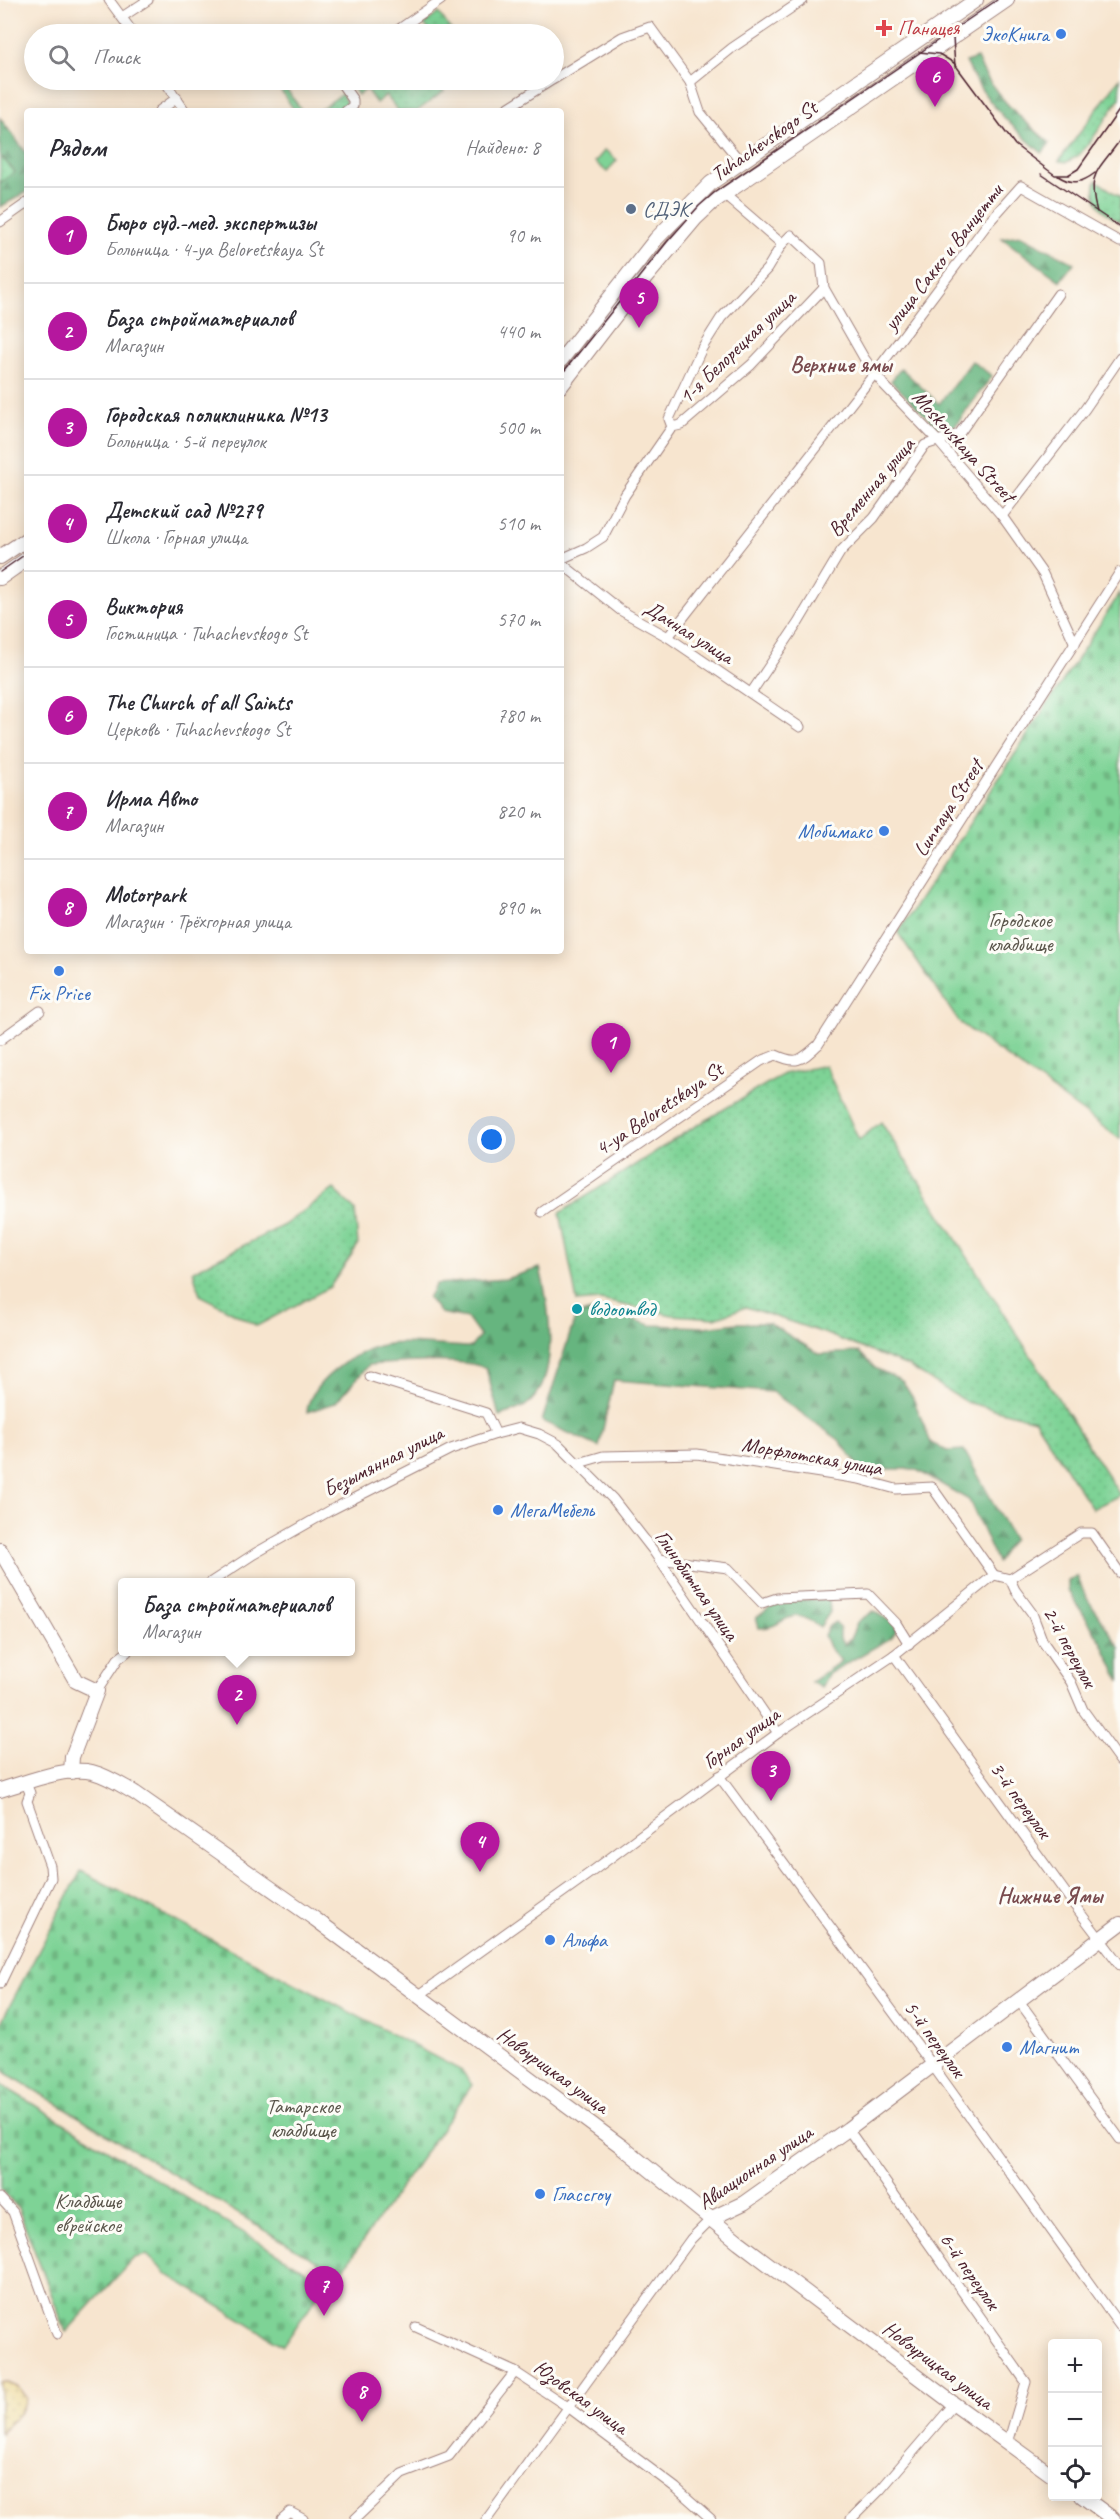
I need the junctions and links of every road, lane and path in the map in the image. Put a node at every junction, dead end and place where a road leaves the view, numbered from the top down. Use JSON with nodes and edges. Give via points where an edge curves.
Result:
{"nodes":[{"id":1,"x":109,"y":0,"type":"edge"},
{"id":2,"x":148,"y":0,"type":"edge"},
{"id":3,"x":441,"y":0,"type":"edge"},
{"id":4,"x":803,"y":0,"type":"edge"},
{"id":5,"x":976,"y":0,"type":"edge"},
{"id":6,"x":1007,"y":0,"type":"edge"},
{"id":7,"x":122,"y":17,"type":"junction"},
{"id":8,"x":127,"y":24,"type":"edge"},
{"id":9,"x":406,"y":24,"type":"edge"},
{"id":10,"x":564,"y":72,"type":"edge"},
{"id":11,"x":690,"y":82,"type":"junction"},
{"id":12,"x":171,"y":90,"type":"edge"},
{"id":13,"x":346,"y":90,"type":"edge"},
{"id":14,"x":535,"y":90,"type":"edge"},
{"id":15,"x":177,"y":98,"type":"junction"},
{"id":16,"x":163,"y":108,"type":"edge"},
{"id":17,"x":183,"y":108,"type":"edge"},
{"id":18,"x":350,"y":108,"type":"edge"},
{"id":19,"x":506,"y":108,"type":"dead end"},
{"id":20,"x":740,"y":161,"type":"junction"},
{"id":21,"x":723,"y":194,"type":"junction"},
{"id":22,"x":24,"y":205,"type":"edge"},
{"id":23,"x":0,"y":222,"type":"edge"},
{"id":24,"x":1120,"y":242,"type":"edge"},
{"id":25,"x":782,"y":244,"type":"junction"},
{"id":26,"x":824,"y":288,"type":"junction"},
{"id":27,"x":1058,"y":294,"type":"dead end"},
{"id":28,"x":564,"y":356,"type":"edge"},
{"id":29,"x":1120,"y":358,"type":"edge"},
{"id":30,"x":875,"y":373,"type":"junction"},
{"id":31,"x":564,"y":382,"type":"edge"},
{"id":32,"x":672,"y":427,"type":"junction"},
{"id":33,"x":938,"y":441,"type":"junction"},
{"id":34,"x":1002,"y":516,"type":"junction"},
{"id":35,"x":24,"y":541,"type":"edge"},
{"id":36,"x":0,"y":557,"type":"edge"},
{"id":37,"x":564,"y":558,"type":"edge"},
{"id":38,"x":24,"y":561,"type":"edge"},
{"id":39,"x":564,"y":565,"type":"edge"},
{"id":40,"x":1120,"y":572,"type":"edge"},
{"id":41,"x":0,"y":578,"type":"edge"},
{"id":42,"x":668,"y":638,"type":"junction"},
{"id":43,"x":1075,"y":644,"type":"junction"},
{"id":44,"x":751,"y":693,"type":"junction"},
{"id":45,"x":800,"y":726,"type":"dead end"},
{"id":46,"x":40,"y":1011,"type":"dead end"},
{"id":47,"x":0,"y":1040,"type":"edge"},
{"id":48,"x":802,"y":1060,"type":"joint"},
{"id":49,"x":542,"y":1212,"type":"dead end"},
{"id":50,"x":369,"y":1376,"type":"dead end"},
{"id":51,"x":496,"y":1434,"type":"junction"},
{"id":52,"x":579,"y":1463,"type":"junction"},
{"id":53,"x":0,"y":1550,"type":"edge"},
{"id":54,"x":659,"y":1560,"type":"junction"},
{"id":55,"x":1120,"y":1574,"type":"edge"},
{"id":56,"x":994,"y":1575,"type":"junction"},
{"id":57,"x":217,"y":1578,"type":"edge"},
{"id":58,"x":1010,"y":1579,"type":"junction"},
{"id":59,"x":909,"y":1644,"type":"junction"},
{"id":60,"x":894,"y":1655,"type":"junction"},
{"id":61,"x":122,"y":1656,"type":"edge"},
{"id":62,"x":97,"y":1691,"type":"junction"},
{"id":63,"x":778,"y":1733,"type":"junction"},
{"id":64,"x":1120,"y":1761,"type":"edge"},
{"id":65,"x":71,"y":1772,"type":"junction"},
{"id":66,"x":719,"y":1776,"type":"junction"},
{"id":67,"x":26,"y":1782,"type":"junction"},
{"id":68,"x":0,"y":1790,"type":"edge"},
{"id":69,"x":1120,"y":1924,"type":"edge"},
{"id":70,"x":1100,"y":1938,"type":"junction"},
{"id":71,"x":1120,"y":1965,"type":"edge"},
{"id":72,"x":0,"y":1984,"type":"edge"},
{"id":73,"x":418,"y":1996,"type":"junction"},
{"id":74,"x":1019,"y":2001,"type":"junction"},
{"id":75,"x":933,"y":2066,"type":"junction"},
{"id":76,"x":848,"y":2129,"type":"junction"},
{"id":77,"x":1120,"y":2139,"type":"edge"},
{"id":78,"x":0,"y":2198,"type":"edge"},
{"id":79,"x":712,"y":2218,"type":"junction"},
{"id":80,"x":1120,"y":2326,"type":"edge"},
{"id":81,"x":416,"y":2327,"type":"dead end"},
{"id":82,"x":57,"y":2334,"type":"dead end"},
{"id":83,"x":515,"y":2372,"type":"junction"},
{"id":84,"x":954,"y":2404,"type":"junction"},
{"id":85,"x":568,"y":2407,"type":"junction"},
{"id":86,"x":1008,"y":2443,"type":"junction"},
{"id":87,"x":1048,"y":2471,"type":"edge"},
{"id":88,"x":1089,"y":2501,"type":"edge"},
{"id":89,"x":352,"y":2518,"type":"edge"},
{"id":90,"x":282,"y":2519,"type":"edge"},
{"id":91,"x":303,"y":2519,"type":"edge"},
{"id":92,"x":487,"y":2519,"type":"edge"},
{"id":93,"x":711,"y":2519,"type":"edge"},
{"id":94,"x":851,"y":2519,"type":"edge"},
{"id":95,"x":1113,"y":2519,"type":"edge"}],
"edges":[{"from":1,"to":7,"type":"street"},
{"from":2,"to":7,"type":"street"},
{"from":3,"to":9,"type":"street"},
{"from":4,"to":11,"type":"street"},
{"from":5,"to":20,"type":"main road","name":"Tuhachevskogo St"},
{"from":6,"to":21,"type":"main road","name":"Tuhachevskogo St"},
{"from":7,"to":8,"type":"street"},
{"from":10,"to":11,"type":"street","via":[[622,37],[650,27]]},
{"from":11,"to":20,"type":"street","via":[[700,112]]},
{"from":12,"to":15,"type":"street"},
{"from":13,"to":18,"type":"street","via":[[354,100]]},
{"from":14,"to":19,"type":"street"},
{"from":15,"to":16,"type":"street"},
{"from":15,"to":17,"type":"street"},
{"from":20,"to":28,"type":"main road","name":"Tuhachevskogo St","via":[[668,225]]},
{"from":21,"to":25,"type":"street"},
{"from":21,"to":31,"type":"main road","name":"Tuhachevskogo St","via":[[687,228]]},
{"from":22,"to":23,"type":"street"},
{"from":24,"to":30,"type":"street","name":"улица Сакко и Ванцетти","via":[[1021,186],[988,223]]},
{"from":25,"to":26,"type":"street","name":"Moskovskaya Street","via":[[791,235],[820,263]]},
{"from":25,"to":32,"type":"street","name":"1-я Белорецкая улица","via":[[767,269],[721,318],[702,348],[669,419]]},
{"from":26,"to":30,"type":"street","name":"Moskovskaya Street"},
{"from":26,"to":32,"type":"street","name":"1-я Белорецкая улица","via":[[751,365],[681,425]]},
{"from":27,"to":33,"type":"street","name":"Временная улица","via":[[958,434]]},
{"from":29,"to":34,"type":"street"},
{"from":30,"to":33,"type":"street","name":"Moskovskaya Street"},
{"from":30,"to":42,"type":"street","name":"улица Сакко и Ванцетти"},
{"from":32,"to":37,"type":"street","name":"1-я Белорецкая улица","via":[[603,537]]},
{"from":33,"to":34,"type":"street","name":"Moskovskaya Street"},
{"from":33,"to":44,"type":"street","name":"Временная улица","via":[[925,445],[874,518],[841,551]]},
{"from":34,"to":43,"type":"street","name":"Moskovskaya Street","via":[[1043,574]]},
{"from":35,"to":36,"type":"main road"},
{"from":38,"to":41,"type":"main road"},
{"from":39,"to":42,"type":"street","name":"Дачная улица","via":[[620,610]]},
{"from":40,"to":43,"type":"street","name":"Lunnaya Street"},
{"from":42,"to":44,"type":"street","name":"Дачная улица"},
{"from":43,"to":48,"type":"street","name":"Lunnaya Street","via":[[818,1045]]},
{"from":44,"to":45,"type":"street","name":"Дачная улица"},
{"from":46,"to":47,"type":"street"},
{"from":48,"to":49,"type":"street","name":"4-ya Beloretskaya St","via":[[789,1061],[776,1055],[761,1061]]},
{"from":50,"to":51,"type":"street","via":[[486,1413]]},
{"from":51,"to":52,"type":"street","name":"Безымянная улица","via":[[519,1428],[539,1434],[558,1444]]},
{"from":51,"to":57,"type":"street","name":"Безымянная улица","via":[[451,1449],[331,1510]]},
{"from":52,"to":54,"type":"street","name":"Глинобитная улица","via":[[613,1499]]},
{"from":52,"to":56,"type":"street","name":"Морфлотская улица","via":[[603,1456],[698,1454],[859,1479],[896,1490],[932,1487]]},
{"from":53,"to":62,"type":"main road","via":[[76,1681]]},
{"from":54,"to":59,"type":"street","via":[[728,1568],[762,1603],[777,1598],[868,1594],[896,1623]]},
{"from":54,"to":63,"type":"street","name":"Глинобитная улица"},
{"from":55,"to":58,"type":"street","via":[[1092,1533],[1081,1533]]},
{"from":56,"to":58,"type":"street"},
{"from":56,"to":59,"type":"street","name":"Горная улица"},
{"from":58,"to":64,"type":"street","name":"2-й переулок","via":[[1032,1613],[1043,1642],[1071,1682],[1083,1710]]},
{"from":59,"to":60,"type":"street","name":"Горная улица"},
{"from":60,"to":63,"type":"street","name":"Горная улица"},
{"from":60,"to":70,"type":"street","name":"3-й переулок"},
{"from":61,"to":62,"type":"street"},
{"from":62,"to":65,"type":"main road","via":[[72,1757]]},
{"from":63,"to":66,"type":"street","name":"Горная улица"},
{"from":65,"to":67,"type":"main road","name":"Новоурицкая улица"},
{"from":65,"to":73,"type":"main road","name":"Новоурицкая улица","via":[[90,1771],[135,1793]]},
{"from":66,"to":73,"type":"street","name":"Горная улица"},
{"from":66,"to":75,"type":"street","name":"5-й переулок"},
{"from":67,"to":68,"type":"main road","name":"Новоурицкая улица"},
{"from":67,"to":72,"type":"street","via":[[30,1793],[27,1801],[51,1878]]},
{"from":69,"to":70,"type":"main road","name":"Авиационная улица"},
{"from":70,"to":71,"type":"street","name":"3-й переулок"},
{"from":70,"to":74,"type":"main road","name":"Авиационная улица"},
{"from":73,"to":79,"type":"main road","name":"Новоурицкая улица"},
{"from":74,"to":75,"type":"main road","name":"Авиационная улица"},
{"from":74,"to":77,"type":"street"},
{"from":75,"to":76,"type":"main road","name":"Авиационная улица"},
{"from":75,"to":80,"type":"street","name":"5-й переулок"},
{"from":76,"to":79,"type":"main road","name":"Авиационная улица","via":[[744,2203]]},
{"from":76,"to":86,"type":"street","name":"6-й переулок","via":[[1026,2382]]},
{"from":78,"to":82,"type":"street","via":[[14,2212]]},
{"from":79,"to":84,"type":"main road","name":"Новоурицкая улица"},
{"from":79,"to":85,"type":"street","name":"Авиационная улица","via":[[691,2239]]},
{"from":81,"to":83,"type":"street","name":"Юзовская улица"},
{"from":83,"to":85,"type":"street","name":"Юзовская улица"},
{"from":83,"to":89,"type":"street","via":[[449,2456],[402,2474]]},
{"from":84,"to":86,"type":"main road","name":"Новоурицкая улица"},
{"from":84,"to":94,"type":"street"},
{"from":85,"to":92,"type":"street","name":"Авиационная улица"},
{"from":85,"to":93,"type":"street","name":"Юзовская улица"},
{"from":86,"to":87,"type":"main road","name":"Новоурицкая улица"},
{"from":88,"to":95,"type":"main road"},
{"from":90,"to":91,"type":"street","via":[[290,2512]]}]}
